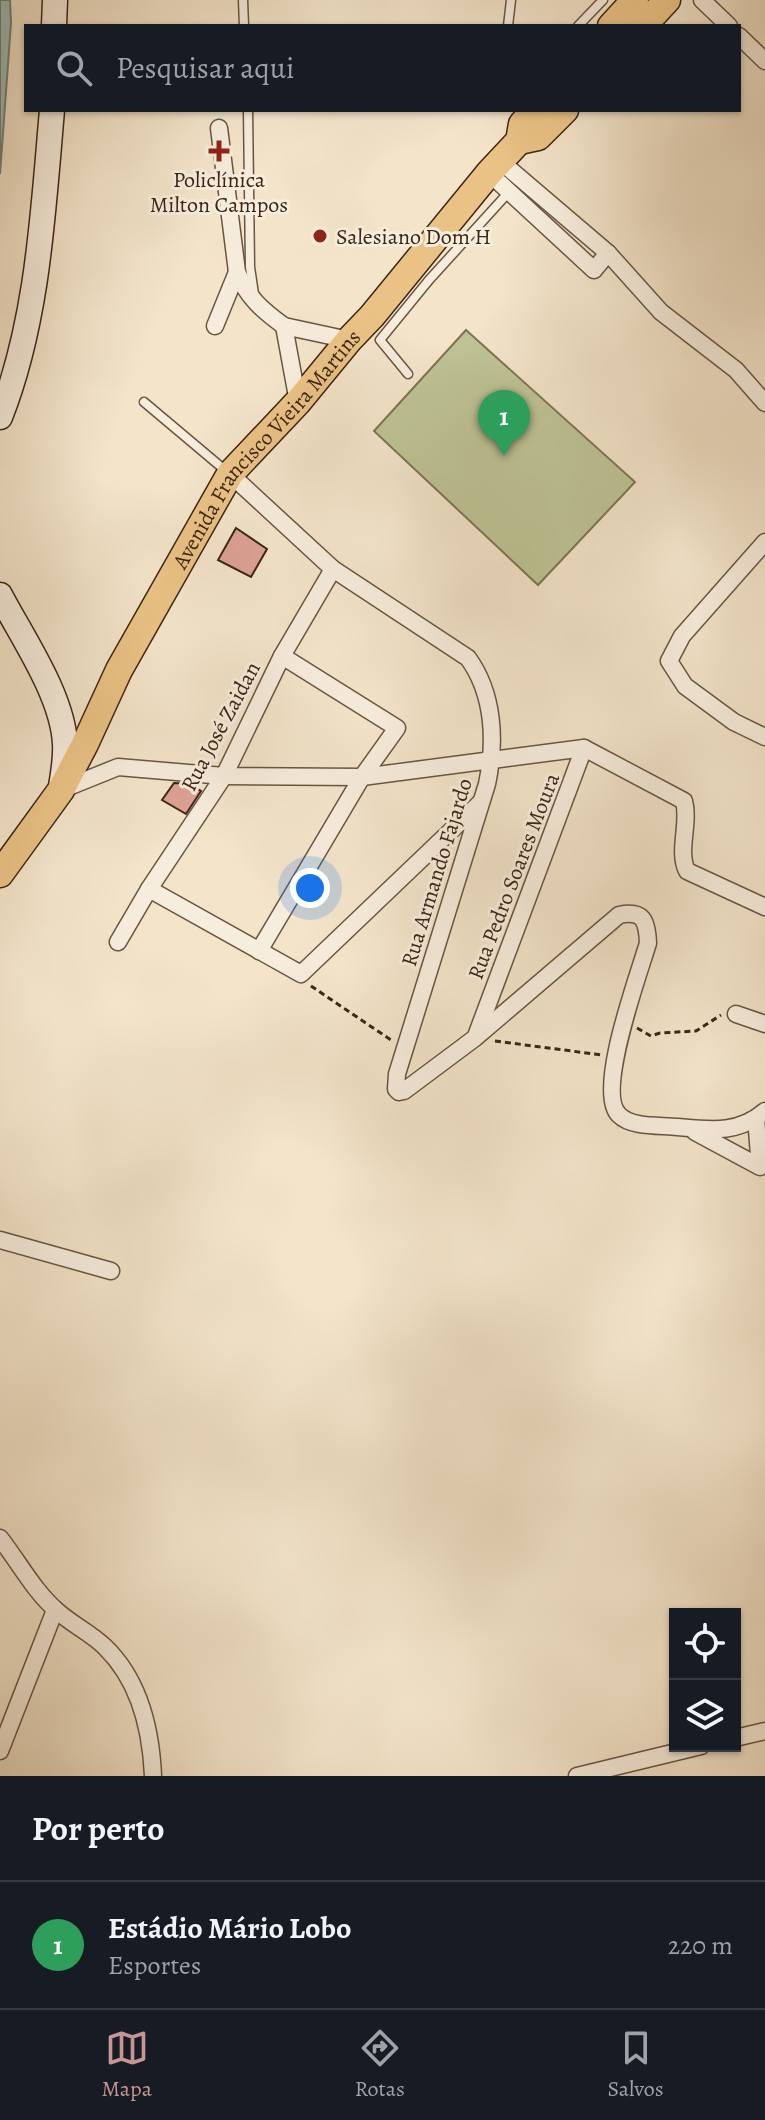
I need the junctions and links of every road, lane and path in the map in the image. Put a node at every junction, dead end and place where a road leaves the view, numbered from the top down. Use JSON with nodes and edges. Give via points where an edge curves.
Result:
{"nodes":[{"id":1,"x":55,"y":0,"type":"edge"},
{"id":2,"x":243,"y":0,"type":"edge"},
{"id":3,"x":511,"y":0,"type":"edge"},
{"id":4,"x":603,"y":0,"type":"edge"},
{"id":5,"x":635,"y":0,"type":"edge"},
{"id":6,"x":667,"y":0,"type":"edge"},
{"id":7,"x":702,"y":0,"type":"edge"},
{"id":8,"x":54,"y":24,"type":"edge"},
{"id":9,"x":244,"y":24,"type":"edge"},
{"id":10,"x":508,"y":24,"type":"edge"},
{"id":11,"x":580,"y":24,"type":"edge"},
{"id":12,"x":613,"y":24,"type":"edge"},
{"id":13,"x":645,"y":24,"type":"edge"},
{"id":14,"x":727,"y":24,"type":"edge"},
{"id":15,"x":741,"y":38,"type":"edge"},
{"id":16,"x":765,"y":61,"type":"edge"},
{"id":17,"x":52,"y":112,"type":"edge"},
{"id":18,"x":248,"y":112,"type":"edge"},
{"id":19,"x":533,"y":112,"type":"edge"},
{"id":20,"x":563,"y":112,"type":"edge"},
{"id":21,"x":219,"y":128,"type":"dead end"},
{"id":22,"x":519,"y":141,"type":"junction"},
{"id":23,"x":494,"y":167,"type":"junction"},
{"id":24,"x":510,"y":191,"type":"junction"},
{"id":25,"x":608,"y":253,"type":"junction"},
{"id":26,"x":237,"y":272,"type":"junction"},
{"id":27,"x":256,"y":303,"type":"junction"},
{"id":28,"x":215,"y":326,"type":"dead end"},
{"id":29,"x":284,"y":326,"type":"junction"},
{"id":30,"x":349,"y":340,"type":"junction"},
{"id":31,"x":408,"y":374,"type":"dead end"},
{"id":32,"x":144,"y":402,"type":"dead end"},
{"id":33,"x":298,"y":402,"type":"junction"},
{"id":34,"x":765,"y":403,"type":"edge"},
{"id":35,"x":0,"y":417,"type":"edge"},
{"id":36,"x":230,"y":474,"type":"junction"},
{"id":37,"x":765,"y":542,"type":"edge"},
{"id":38,"x":333,"y":569,"type":"junction"},
{"id":39,"x":0,"y":595,"type":"edge"},
{"id":40,"x":282,"y":656,"type":"junction"},
{"id":41,"x":765,"y":737,"type":"edge"},
{"id":42,"x":584,"y":748,"type":"junction"},
{"id":43,"x":492,"y":762,"type":"junction"},
{"id":44,"x":224,"y":776,"type":"junction"},
{"id":45,"x":362,"y":777,"type":"junction"},
{"id":46,"x":61,"y":790,"type":"junction"},
{"id":47,"x":482,"y":802,"type":"junction"},
{"id":48,"x":0,"y":874,"type":"edge"},
{"id":49,"x":149,"y":889,"type":"junction"},
{"id":50,"x":765,"y":907,"type":"edge"},
{"id":51,"x":118,"y":942,"type":"dead end"},
{"id":52,"x":259,"y":951,"type":"junction"},
{"id":53,"x":301,"y":974,"type":"junction"},
{"id":54,"x":736,"y":1014,"type":"joint"},
{"id":55,"x":625,"y":1022,"type":"junction"},
{"id":56,"x":765,"y":1024,"type":"edge"},
{"id":57,"x":475,"y":1038,"type":"junction"},
{"id":58,"x":405,"y":1049,"type":"junction"},
{"id":59,"x":615,"y":1057,"type":"junction"},
{"id":60,"x":760,"y":1114,"type":"edge"},
{"id":61,"x":687,"y":1128,"type":"junction"},
{"id":62,"x":763,"y":1169,"type":"edge"},
{"id":63,"x":0,"y":1240,"type":"edge"},
{"id":64,"x":111,"y":1271,"type":"dead end"},
{"id":65,"x":0,"y":1538,"type":"edge"},
{"id":66,"x":55,"y":1610,"type":"junction"},
{"id":67,"x":765,"y":1731,"type":"edge"},
{"id":68,"x":741,"y":1737,"type":"edge"},
{"id":69,"x":0,"y":1751,"type":"edge"},
{"id":70,"x":676,"y":1752,"type":"edge"},
{"id":71,"x":153,"y":1776,"type":"edge"},
{"id":72,"x":577,"y":1776,"type":"edge"}],
"edges":[{"from":1,"to":8,"type":"main road"},
{"from":2,"to":9,"type":"lane"},
{"from":3,"to":10,"type":"lane"},
{"from":4,"to":11,"type":"lane"},
{"from":5,"to":12,"type":"main road"},
{"from":6,"to":13,"type":"main road"},
{"from":7,"to":14,"type":"street"},
{"from":15,"to":16,"type":"street"},
{"from":17,"to":35,"type":"main road","via":[[41,234],[17,374]]},
{"from":18,"to":27,"type":"lane","via":[[250,267]]},
{"from":19,"to":22,"type":"main road","name":"Avenida Francisco Vieira Martins","via":[[522,124]]},
{"from":20,"to":22,"type":"main road","name":"Avenida Francisco Vieira Martins","via":[[538,137]]},
{"from":21,"to":26,"type":"street"},
{"from":22,"to":23,"type":"main road","name":"Avenida Francisco Vieira Martins"},
{"from":23,"to":24,"type":"street"},
{"from":23,"to":25,"type":"street"},
{"from":23,"to":30,"type":"main road","name":"Avenida Francisco Vieira Martins"},
{"from":24,"to":25,"type":"street","via":[[594,270]]},
{"from":24,"to":31,"type":"lane","via":[[380,340]]},
{"from":25,"to":34,"type":"street","via":[[661,312],[736,370]]},
{"from":26,"to":27,"type":"street"},
{"from":26,"to":28,"type":"street"},
{"from":27,"to":29,"type":"street"},
{"from":29,"to":30,"type":"street"},
{"from":29,"to":33,"type":"street"},
{"from":30,"to":33,"type":"main road","name":"Avenida Francisco Vieira Martins"},
{"from":32,"to":36,"type":"lane"},
{"from":33,"to":36,"type":"main road","name":"Avenida Francisco Vieira Martins"},
{"from":36,"to":38,"type":"street","name":"Rua Armando Fajardo"},
{"from":36,"to":46,"type":"main road","name":"Avenida Francisco Vieira Martins","via":[[119,670]]},
{"from":37,"to":41,"type":"street","via":[[682,636],[669,661],[685,686],[734,722]]},
{"from":38,"to":40,"type":"street","name":"Rua José Zaidan"},
{"from":38,"to":43,"type":"street","name":"Rua Armando Fajardo","via":[[468,658],[485,689]]},
{"from":39,"to":46,"type":"main road","via":[[63,726]]},
{"from":40,"to":44,"type":"street","name":"Rua José Zaidan"},
{"from":40,"to":45,"type":"street","via":[[397,728]]},
{"from":42,"to":43,"type":"street","name":"Rua Pedro Soares Moura"},
{"from":42,"to":50,"type":"street","via":[[684,801],[687,871]]},
{"from":42,"to":57,"type":"street","name":"Rua Pedro Soares Moura"},
{"from":43,"to":45,"type":"street","name":"Rua Pedro Soares Moura"},
{"from":43,"to":47,"type":"street","name":"Rua Armando Fajardo"},
{"from":44,"to":45,"type":"street","name":"Rua Pedro Soares Moura"},
{"from":44,"to":46,"type":"street","name":"Rua Pedro Soares Moura","via":[[118,767]]},
{"from":44,"to":49,"type":"street","name":"Rua José Zaidan"},
{"from":45,"to":52,"type":"street"},
{"from":46,"to":48,"type":"main road","name":"Avenida Francisco Vieira Martins"},
{"from":47,"to":53,"type":"street"},
{"from":47,"to":58,"type":"street","name":"Rua Armando Fajardo"},
{"from":49,"to":51,"type":"street","name":"Rua José Zaidan"},
{"from":49,"to":52,"type":"street"},
{"from":52,"to":53,"type":"street"},
{"from":53,"to":58,"type":"path","via":[[313,988]]},
{"from":54,"to":55,"type":"path","via":[[721,1015],[696,1031],[651,1036]]},
{"from":54,"to":56,"type":"street"},
{"from":55,"to":57,"type":"street","name":"Rua Armando Fajardo","via":[[648,943],[643,918],[632,912],[619,915]]},
{"from":55,"to":59,"type":"street"},
{"from":57,"to":58,"type":"street","name":"Rua Armando Fajardo","via":[[399,1092],[397,1074]]},
{"from":57,"to":59,"type":"path"},
{"from":59,"to":61,"type":"street","via":[[610,1094],[620,1116]]},
{"from":60,"to":61,"type":"street","via":[[726,1131]]},
{"from":60,"to":62,"type":"street"},
{"from":61,"to":62,"type":"street"},
{"from":63,"to":64,"type":"street"},
{"from":65,"to":66,"type":"street"},
{"from":66,"to":69,"type":"street"},
{"from":66,"to":71,"type":"street","via":[[105,1647],[125,1674],[152,1740]]},
{"from":67,"to":68,"type":"street"},
{"from":70,"to":72,"type":"street"}]}
